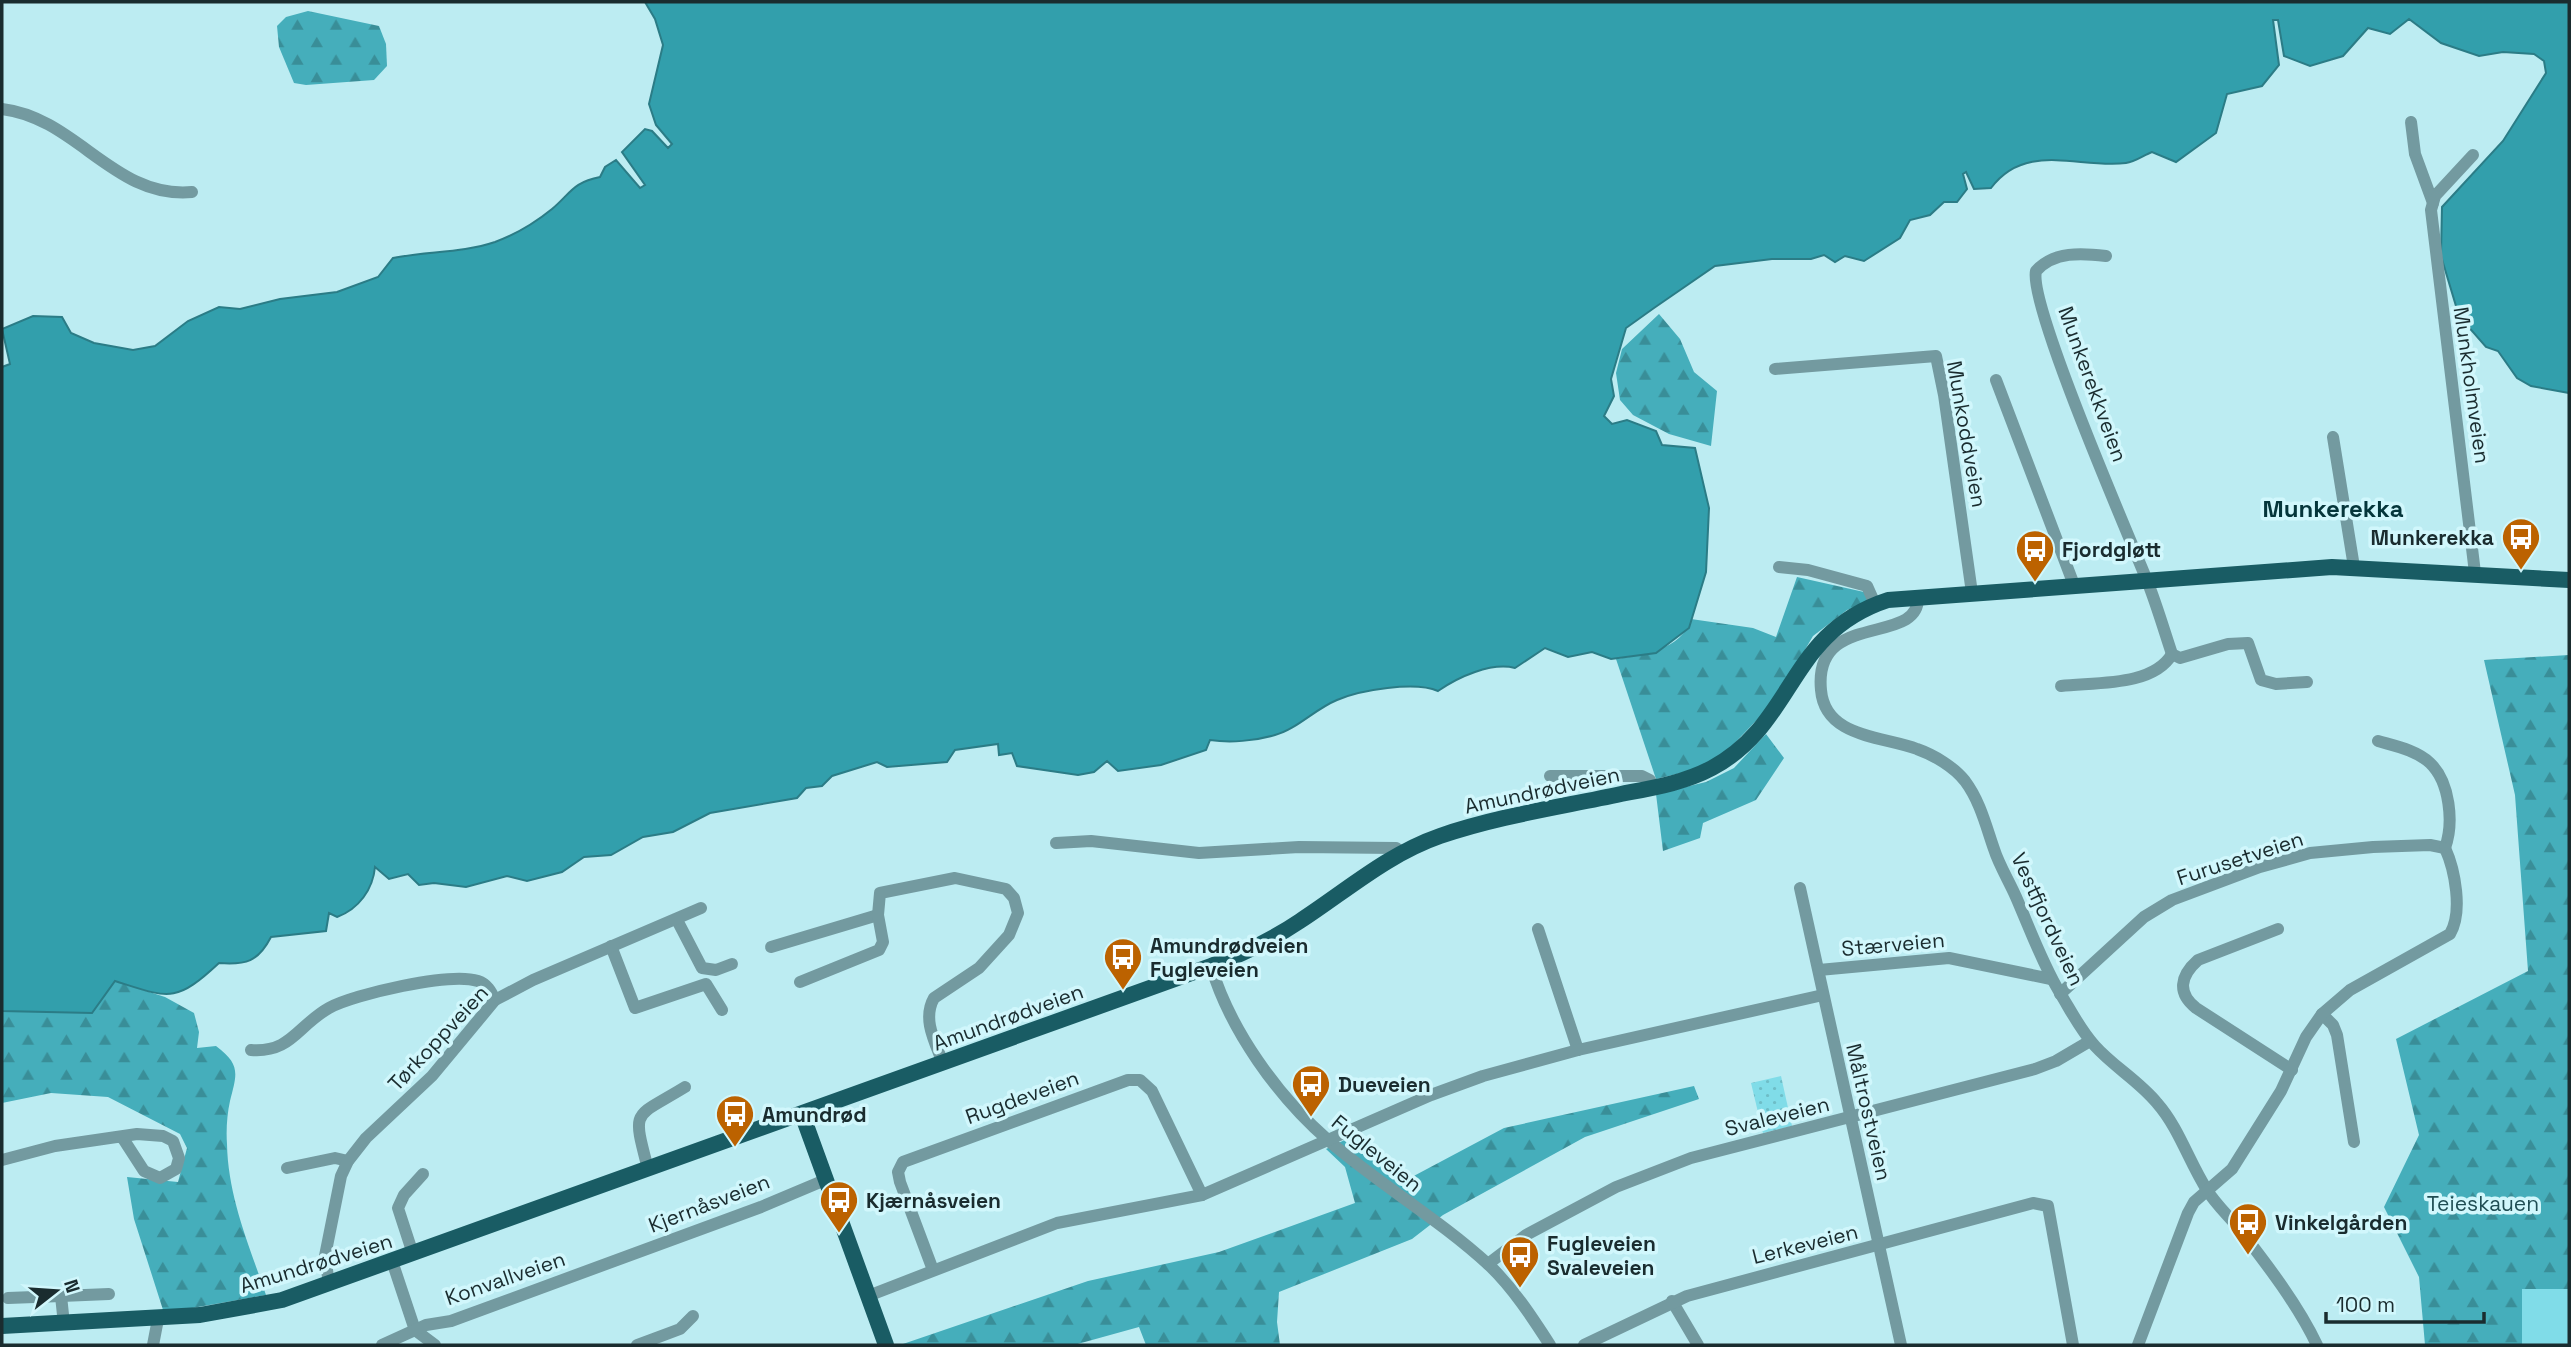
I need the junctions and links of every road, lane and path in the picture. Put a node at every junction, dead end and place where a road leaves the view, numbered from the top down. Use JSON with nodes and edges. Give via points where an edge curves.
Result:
{"nodes":[{"id":1,"x":2,"y":109,"type":"edge"},
{"id":2,"x":2411,"y":121,"type":"dead end"},
{"id":3,"x":2473,"y":155,"type":"dead end"},
{"id":4,"x":192,"y":192,"type":"dead end"},
{"id":5,"x":2433,"y":203,"type":"junction"},
{"id":6,"x":2106,"y":256,"type":"dead end"},
{"id":7,"x":1775,"y":369,"type":"dead end"},
{"id":8,"x":1996,"y":380,"type":"dead end"},
{"id":9,"x":2333,"y":436,"type":"dead end"},
{"id":10,"x":1779,"y":567,"type":"dead end"},
{"id":11,"x":2354,"y":567,"type":"junction"},
{"id":12,"x":2475,"y":573,"type":"junction"},
{"id":13,"x":2146,"y":580,"type":"junction"},
{"id":14,"x":2569,"y":580,"type":"edge"},
{"id":15,"x":2074,"y":585,"type":"junction"},
{"id":16,"x":1972,"y":593,"type":"junction"},
{"id":17,"x":1917,"y":597,"type":"junction"},
{"id":18,"x":1875,"y":604,"type":"junction"},
{"id":19,"x":2172,"y":654,"type":"junction"},
{"id":20,"x":2307,"y":682,"type":"dead end"},
{"id":21,"x":2061,"y":686,"type":"dead end"},
{"id":22,"x":2378,"y":741,"type":"dead end"},
{"id":23,"x":1550,"y":776,"type":"dead end"},
{"id":24,"x":1653,"y":787,"type":"junction"},
{"id":25,"x":1056,"y":843,"type":"dead end"},
{"id":26,"x":2445,"y":848,"type":"junction"},
{"id":27,"x":1403,"y":853,"type":"junction"},
{"id":28,"x":1800,"y":888,"type":"dead end"},
{"id":29,"x":701,"y":908,"type":"dead end"},
{"id":30,"x":878,"y":915,"type":"junction"},
{"id":31,"x":677,"y":920,"type":"junction"},
{"id":32,"x":1538,"y":929,"type":"dead end"},
{"id":33,"x":2277,"y":929,"type":"dead end"},
{"id":34,"x":611,"y":946,"type":"junction"},
{"id":35,"x":771,"y":947,"type":"dead end"},
{"id":36,"x":732,"y":964,"type":"dead end"},
{"id":37,"x":1210,"y":966,"type":"junction"},
{"id":38,"x":1819,"y":970,"type":"junction"},
{"id":39,"x":2051,"y":979,"type":"junction"},
{"id":40,"x":800,"y":982,"type":"dead end"},
{"id":41,"x":2060,"y":993,"type":"junction"},
{"id":42,"x":1823,"y":995,"type":"junction"},
{"id":43,"x":495,"y":1000,"type":"junction"},
{"id":44,"x":722,"y":1010,"type":"dead end"},
{"id":45,"x":2322,"y":1014,"type":"junction"},
{"id":46,"x":2090,"y":1041,"type":"junction"},
{"id":47,"x":251,"y":1050,"type":"dead end"},
{"id":48,"x":1578,"y":1050,"type":"junction"},
{"id":49,"x":943,"y":1063,"type":"junction"},
{"id":50,"x":2292,"y":1070,"type":"junction"},
{"id":51,"x":685,"y":1087,"type":"dead end"},
{"id":52,"x":802,"y":1114,"type":"junction"},
{"id":53,"x":1850,"y":1118,"type":"junction"},
{"id":54,"x":121,"y":1136,"type":"junction"},
{"id":55,"x":1328,"y":1140,"type":"junction"},
{"id":56,"x":2354,"y":1142,"type":"dead end"},
{"id":57,"x":2,"y":1160,"type":"edge"},
{"id":58,"x":348,"y":1161,"type":"junction"},
{"id":59,"x":286,"y":1168,"type":"dead end"},
{"id":60,"x":648,"y":1169,"type":"junction"},
{"id":61,"x":423,"y":1174,"type":"dead end"},
{"id":62,"x":825,"y":1180,"type":"junction"},
{"id":63,"x":2207,"y":1191,"type":"junction"},
{"id":64,"x":1202,"y":1195,"type":"junction"},
{"id":65,"x":1879,"y":1245,"type":"junction"},
{"id":66,"x":413,"y":1254,"type":"junction"},
{"id":67,"x":392,"y":1261,"type":"junction"},
{"id":68,"x":608,"y":1263,"type":"joint"},
{"id":69,"x":1488,"y":1264,"type":"junction"},
{"id":70,"x":933,"y":1270,"type":"junction"},
{"id":71,"x":328,"y":1284,"type":"junction"},
{"id":72,"x":109,"y":1294,"type":"dead end"},
{"id":73,"x":61,"y":1296,"type":"junction"},
{"id":74,"x":868,"y":1296,"type":"junction"},
{"id":75,"x":8,"y":1298,"type":"dead end"},
{"id":76,"x":1672,"y":1301,"type":"junction"},
{"id":77,"x":694,"y":1316,"type":"dead end"},
{"id":78,"x":158,"y":1319,"type":"junction"},
{"id":79,"x":64,"y":1324,"type":"junction"},
{"id":80,"x":2,"y":1326,"type":"edge"},
{"id":81,"x":415,"y":1330,"type":"junction"},
{"id":82,"x":153,"y":1345,"type":"edge"},
{"id":83,"x":382,"y":1345,"type":"edge"},
{"id":84,"x":435,"y":1345,"type":"edge"},
{"id":85,"x":637,"y":1345,"type":"edge"},
{"id":86,"x":887,"y":1345,"type":"edge"},
{"id":87,"x":1550,"y":1345,"type":"edge"},
{"id":88,"x":1584,"y":1345,"type":"edge"},
{"id":89,"x":1698,"y":1345,"type":"edge"},
{"id":90,"x":1901,"y":1345,"type":"edge"},
{"id":91,"x":2073,"y":1345,"type":"edge"},
{"id":92,"x":2138,"y":1345,"type":"edge"},
{"id":93,"x":2317,"y":1345,"type":"edge"}],
"edges":[{"from":1,"to":4,"type":"street","via":[[50,123],[133,181],[155,191]]},
{"from":2,"to":5,"type":"street","name":"Munkholmveien","via":[[2415,154]]},
{"from":3,"to":5,"type":"street"},
{"from":5,"to":12,"type":"street","name":"Munkholmveien","via":[[2433,247]]},
{"from":6,"to":13,"type":"street","name":"Munkerekkveien","via":[[2078,253],[2051,259],[2036,271],[2034,280],[2074,400]]},
{"from":7,"to":16,"type":"street","name":"Munkoddveien","via":[[1936,356]]},
{"from":8,"to":15,"type":"street"},
{"from":9,"to":11,"type":"street"},
{"from":10,"to":18,"type":"street","via":[[1867,586]]},
{"from":11,"to":12,"type":"main road"},
{"from":11,"to":13,"type":"main road"},
{"from":12,"to":14,"type":"main road"},
{"from":13,"to":15,"type":"main road"},
{"from":13,"to":19,"type":"street","name":"Munkerekkveien"},
{"from":15,"to":16,"type":"main road"},
{"from":16,"to":17,"type":"main road"},
{"from":17,"to":18,"type":"main road","name":"Amundrødveien"},
{"from":17,"to":39,"type":"street","name":"Vestfjordveien","via":[[1911,619],[1863,631],[1832,651],[1823,665],[1822,699],[1840,724],[1929,753],[1965,781]]},
{"from":18,"to":24,"type":"main road","name":"Amundrødveien","via":[[1845,619],[1822,639],[1765,723],[1743,747],[1712,768]]},
{"from":19,"to":20,"type":"street","via":[[2180,658],[2248,643],[2261,680]]},
{"from":19,"to":21,"type":"street","via":[[2158,668],[2124,680]]},
{"from":22,"to":26,"type":"street","via":[[2419,755],[2438,773],[2450,826]]},
{"from":23,"to":24,"type":"street","name":"Amundrødveien","via":[[1642,776]]},
{"from":24,"to":27,"type":"main road","name":"Amundrødveien","via":[[1463,829]]},
{"from":25,"to":27,"type":"street","via":[[1091,841],[1199,853],[1299,847],[1396,848]]},
{"from":26,"to":41,"type":"street","name":"Furusetveien","via":[[2320,852],[2260,867],[2161,906]]},
{"from":26,"to":45,"type":"street","via":[[2454,889],[2456,924],[2450,934],[2350,989]]},
{"from":27,"to":37,"type":"main road","name":"Amundrødveien","via":[[1275,937]]},
{"from":28,"to":38,"type":"street","name":"Måltrostveien"},
{"from":29,"to":31,"type":"street","name":"Tørkoppveien"},
{"from":30,"to":35,"type":"street"},
{"from":30,"to":40,"type":"street","via":[[883,942],[879,950]]},
{"from":30,"to":49,"type":"street","via":[[880,893],[955,878],[1006,889],[1014,898],[1018,913],[1009,935],[979,968],[933,998],[929,1006],[929,1024]]},
{"from":31,"to":34,"type":"street","name":"Tørkoppveien"},
{"from":31,"to":36,"type":"street","via":[[702,968],[716,970]]},
{"from":32,"to":48,"type":"street"},
{"from":33,"to":50,"type":"street","via":[[2198,960],[2189,968],[2182,987],[2196,1008]]},
{"from":34,"to":43,"type":"street","name":"Tørkoppveien"},
{"from":34,"to":44,"type":"street","via":[[635,1008],[706,984]]},
{"from":37,"to":49,"type":"main road","name":"Amundrødveien"},
{"from":37,"to":55,"type":"street","name":"Fugleveien","via":[[1255,1054]]},
{"from":38,"to":39,"type":"street","name":"Stærveien","via":[[1949,958]]},
{"from":38,"to":42,"type":"street","name":"Måltrostveien"},
{"from":39,"to":41,"type":"street","name":"Vestfjordveien"},
{"from":41,"to":46,"type":"street","name":"Vestfjordveien"},
{"from":42,"to":48,"type":"street"},
{"from":42,"to":53,"type":"street","name":"Måltrostveien"},
{"from":43,"to":47,"type":"street","via":[[487,987],[472,979],[385,989],[328,1009],[276,1049]]},
{"from":43,"to":58,"type":"street","name":"Tørkoppveien","via":[[432,1076]]},
{"from":45,"to":50,"type":"street"},
{"from":45,"to":56,"type":"street","via":[[2337,1035]]},
{"from":46,"to":53,"type":"street","name":"Svaleveien","via":[[2035,1069]]},
{"from":46,"to":63,"type":"street","name":"Vestfjordveien","via":[[2141,1085],[2168,1116]]},
{"from":48,"to":55,"type":"street","via":[[1465,1082]]},
{"from":49,"to":52,"type":"main road","name":"Amundrødveien"},
{"from":50,"to":63,"type":"street","via":[[2232,1170]]},
{"from":51,"to":60,"type":"street","via":[[639,1117],[637,1130]]},
{"from":52,"to":60,"type":"main road","name":"Amundrødveien"},
{"from":52,"to":62,"type":"main road"},
{"from":53,"to":65,"type":"street","name":"Måltrostveien"},
{"from":53,"to":69,"type":"street","name":"Svaleveien","via":[[1714,1151],[1631,1180],[1526,1235]]},
{"from":54,"to":54,"type":"street","via":[[149,1174],[160,1178],[176,1169],[179,1158],[173,1141],[149,1134]]},
{"from":54,"to":57,"type":"street"},
{"from":55,"to":64,"type":"street"},
{"from":55,"to":69,"type":"street","name":"Fugleveien"},
{"from":58,"to":59,"type":"street","via":[[335,1158]]},
{"from":58,"to":71,"type":"street","name":"Tørkoppveien","via":[[325,1256]]},
{"from":60,"to":66,"type":"main road","name":"Amundrødveien"},
{"from":61,"to":66,"type":"street","name":"Amundrødveien","via":[[398,1208]]},
{"from":62,"to":68,"type":"street","name":"Kjernåsveien"},
{"from":62,"to":74,"type":"main road"},
{"from":63,"to":92,"type":"street","via":[[2194,1202],[2183,1224]]},
{"from":63,"to":93,"type":"street","name":"Vestfjordveien","via":[[2263,1261]]},
{"from":64,"to":70,"type":"street","via":[[1064,1221]]},
{"from":64,"to":70,"type":"street","name":"Rugdeveien","via":[[1152,1091],[1140,1080],[1128,1080],[903,1162],[900,1182]]},
{"from":65,"to":76,"type":"street","name":"Lerkeveien"},
{"from":65,"to":90,"type":"street","name":"Måltrostveien"},
{"from":65,"to":91,"type":"street","name":"Lerkeveien","via":[[2033,1203],[2048,1206]]},
{"from":66,"to":67,"type":"main road","name":"Amundrødveien"},
{"from":67,"to":71,"type":"main road","name":"Amundrødveien"},
{"from":67,"to":81,"type":"street"},
{"from":68,"to":81,"type":"street","name":"Konvallveien"},
{"from":69,"to":87,"type":"street","name":"Fugleveien"},
{"from":70,"to":74,"type":"street"},
{"from":71,"to":78,"type":"main road","name":"Amundrødveien","via":[[242,1308]]},
{"from":72,"to":73,"type":"street"},
{"from":73,"to":75,"type":"street"},
{"from":73,"to":79,"type":"street"},
{"from":74,"to":86,"type":"main road"},
{"from":76,"to":88,"type":"street","name":"Lerkeveien"},
{"from":76,"to":89,"type":"street"},
{"from":77,"to":85,"type":"street","via":[[680,1329]]},
{"from":78,"to":79,"type":"main road","name":"Amundrødveien"},
{"from":78,"to":82,"type":"street"},
{"from":79,"to":80,"type":"main road","name":"Amundrødveien"},
{"from":81,"to":83,"type":"street","name":"Konvallveien"},
{"from":81,"to":84,"type":"street"}]}
